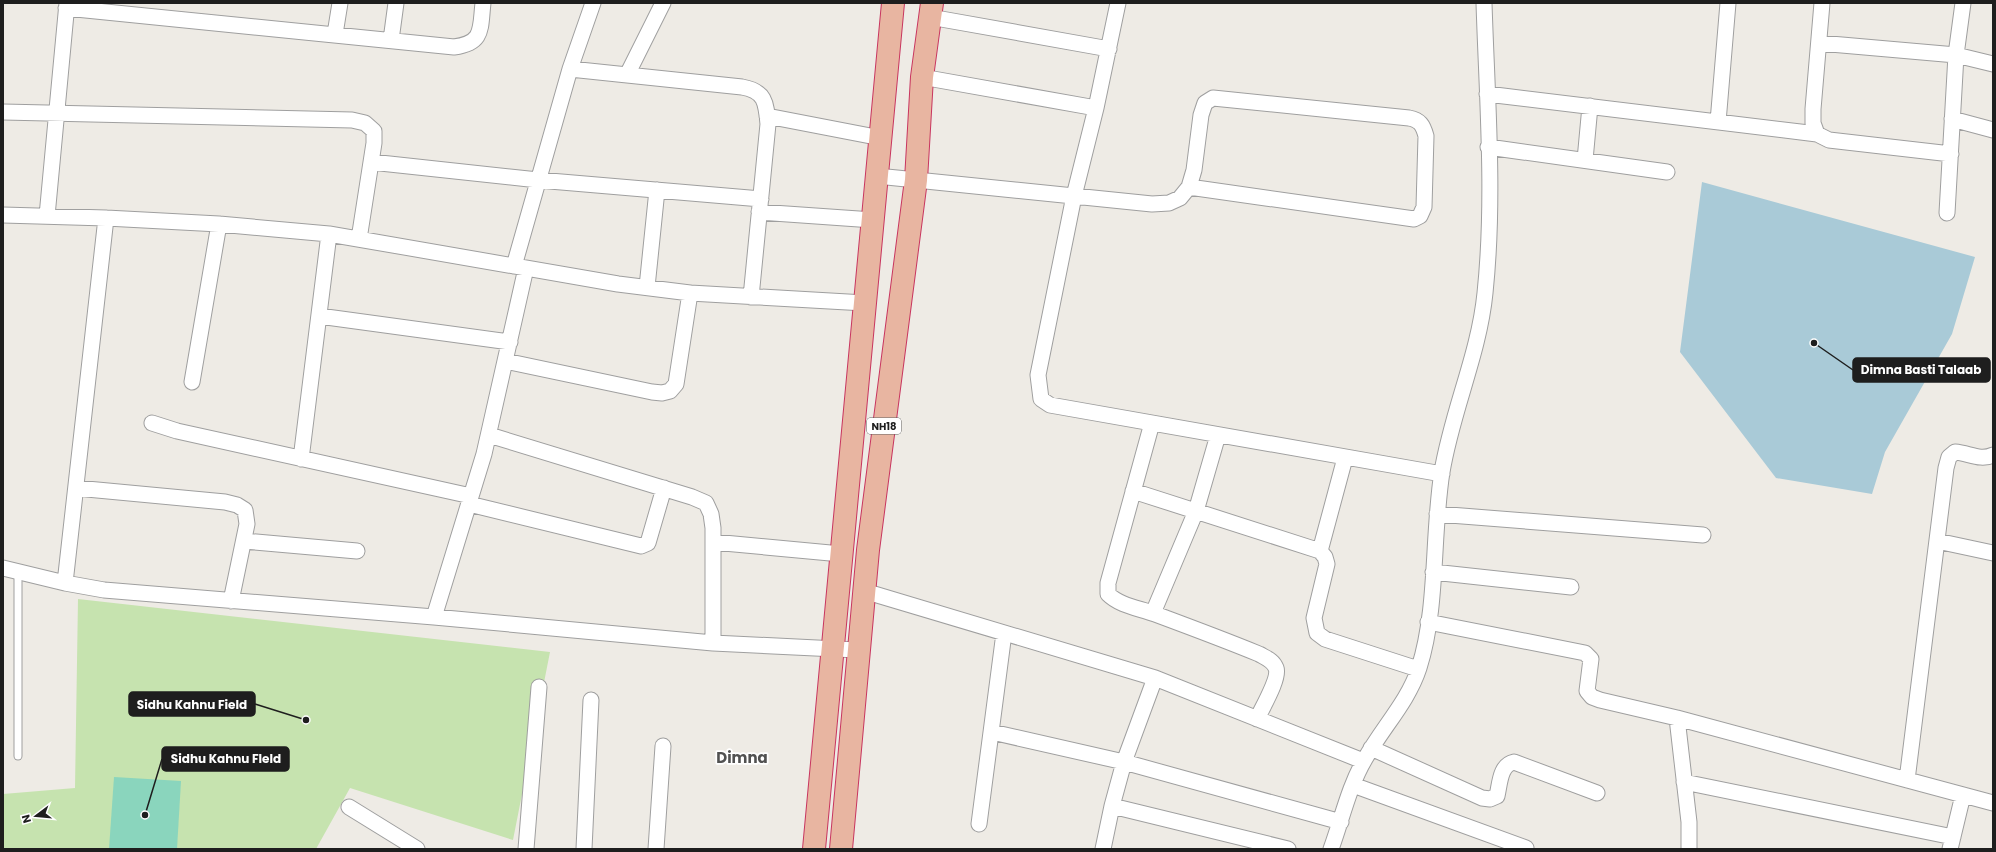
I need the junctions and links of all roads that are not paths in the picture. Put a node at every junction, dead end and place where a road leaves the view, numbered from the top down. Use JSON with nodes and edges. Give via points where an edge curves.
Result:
{"nodes":[{"id":1,"x":340,"y":3,"type":"edge"},
{"id":2,"x":396,"y":3,"type":"edge"},
{"id":3,"x":483,"y":3,"type":"edge"},
{"id":4,"x":593,"y":3,"type":"edge"},
{"id":5,"x":663,"y":3,"type":"edge"},
{"id":6,"x":893,"y":3,"type":"edge"},
{"id":7,"x":1118,"y":3,"type":"edge"},
{"id":8,"x":1484,"y":3,"type":"edge"},
{"id":9,"x":1728,"y":3,"type":"edge"},
{"id":10,"x":1822,"y":3,"type":"edge"},
{"id":11,"x":1963,"y":3,"type":"edge"},
{"id":12,"x":66,"y":5,"type":"edge"},
{"id":13,"x":931,"y":10,"type":"edge"},
{"id":14,"x":335,"y":34,"type":"junction"},
{"id":15,"x":391,"y":40,"type":"junction"},
{"id":16,"x":1819,"y":43,"type":"junction"},
{"id":17,"x":1108,"y":48,"type":"junction"},
{"id":18,"x":1956,"y":55,"type":"junction"},
{"id":19,"x":1993,"y":64,"type":"edge"},
{"id":20,"x":570,"y":69,"type":"junction"},
{"id":21,"x":627,"y":75,"type":"junction"},
{"id":22,"x":922,"y":77,"type":"junction"},
{"id":23,"x":1487,"y":94,"type":"junction"},
{"id":24,"x":1590,"y":106,"type":"junction"},
{"id":25,"x":1096,"y":108,"type":"junction"},
{"id":26,"x":3,"y":112,"type":"edge"},
{"id":27,"x":56,"y":114,"type":"junction"},
{"id":28,"x":767,"y":116,"type":"junction"},
{"id":29,"x":1952,"y":119,"type":"junction"},
{"id":30,"x":1718,"y":122,"type":"junction"},
{"id":31,"x":1993,"y":130,"type":"edge"},
{"id":32,"x":1817,"y":134,"type":"junction"},
{"id":33,"x":881,"y":138,"type":"junction"},
{"id":34,"x":1488,"y":147,"type":"junction"},
{"id":35,"x":1951,"y":154,"type":"junction"},
{"id":36,"x":1585,"y":160,"type":"junction"},
{"id":37,"x":371,"y":162,"type":"junction"},
{"id":38,"x":1668,"y":172,"type":"dead end"},
{"id":39,"x":878,"y":176,"type":"junction"},
{"id":40,"x":538,"y":180,"type":"junction"},
{"id":41,"x":916,"y":180,"type":"junction"},
{"id":42,"x":1189,"y":187,"type":"junction"},
{"id":43,"x":657,"y":190,"type":"junction"},
{"id":44,"x":1074,"y":196,"type":"junction"},
{"id":45,"x":760,"y":205,"type":"junction"},
{"id":46,"x":1947,"y":213,"type":"dead end"},
{"id":47,"x":3,"y":215,"type":"edge"},
{"id":48,"x":47,"y":216,"type":"junction"},
{"id":49,"x":106,"y":218,"type":"junction"},
{"id":50,"x":873,"y":220,"type":"junction"},
{"id":51,"x":219,"y":224,"type":"junction"},
{"id":52,"x":328,"y":234,"type":"junction"},
{"id":53,"x":359,"y":239,"type":"junction"},
{"id":54,"x":520,"y":267,"type":"junction"},
{"id":55,"x":647,"y":287,"type":"junction"},
{"id":56,"x":690,"y":293,"type":"junction"},
{"id":57,"x":751,"y":297,"type":"junction"},
{"id":58,"x":865,"y":303,"type":"junction"},
{"id":59,"x":318,"y":316,"type":"junction"},
{"id":60,"x":510,"y":342,"type":"junction"},
{"id":61,"x":505,"y":361,"type":"junction"},
{"id":62,"x":192,"y":382,"type":"dead end"},
{"id":63,"x":152,"y":423,"type":"dead end"},
{"id":64,"x":1152,"y":423,"type":"junction"},
{"id":65,"x":489,"y":434,"type":"junction"},
{"id":66,"x":1218,"y":435,"type":"junction"},
{"id":67,"x":1993,"y":455,"type":"edge"},
{"id":68,"x":1345,"y":458,"type":"junction"},
{"id":69,"x":301,"y":459,"type":"junction"},
{"id":70,"x":1442,"y":474,"type":"junction"},
{"id":71,"x":76,"y":488,"type":"junction"},
{"id":72,"x":664,"y":488,"type":"junction"},
{"id":73,"x":1133,"y":490,"type":"junction"},
{"id":74,"x":470,"y":500,"type":"junction"},
{"id":75,"x":1196,"y":511,"type":"junction"},
{"id":76,"x":1437,"y":514,"type":"junction"},
{"id":77,"x":1703,"y":535,"type":"dead end"},
{"id":78,"x":244,"y":541,"type":"junction"},
{"id":79,"x":1937,"y":541,"type":"junction"},
{"id":80,"x":713,"y":542,"type":"junction"},
{"id":81,"x":357,"y":551,"type":"dead end"},
{"id":82,"x":1320,"y":551,"type":"junction"},
{"id":83,"x":1993,"y":553,"type":"edge"},
{"id":84,"x":841,"y":554,"type":"junction"},
{"id":85,"x":10,"y":569,"type":"edge"},
{"id":86,"x":1433,"y":572,"type":"junction"},
{"id":87,"x":65,"y":584,"type":"junction"},
{"id":88,"x":1571,"y":587,"type":"dead end"},
{"id":89,"x":864,"y":591,"type":"junction"},
{"id":90,"x":231,"y":601,"type":"junction"},
{"id":91,"x":1153,"y":613,"type":"junction"},
{"id":92,"x":434,"y":617,"type":"junction"},
{"id":93,"x":1428,"y":622,"type":"junction"},
{"id":94,"x":1004,"y":633,"type":"junction"},
{"id":95,"x":713,"y":643,"type":"junction"},
{"id":96,"x":834,"y":648,"type":"junction"},
{"id":97,"x":857,"y":650,"type":"junction"},
{"id":98,"x":1418,"y":669,"type":"junction"},
{"id":99,"x":1155,"y":678,"type":"junction"},
{"id":100,"x":539,"y":687,"type":"dead end"},
{"id":101,"x":591,"y":700,"type":"dead end"},
{"id":102,"x":1677,"y":718,"type":"junction"},
{"id":103,"x":1257,"y":719,"type":"junction"},
{"id":104,"x":992,"y":732,"type":"junction"},
{"id":105,"x":664,"y":746,"type":"dead end"},
{"id":106,"x":1371,"y":748,"type":"junction"},
{"id":107,"x":18,"y":756,"type":"dead end"},
{"id":108,"x":1363,"y":761,"type":"junction"},
{"id":109,"x":1124,"y":762,"type":"junction"},
{"id":110,"x":1907,"y":780,"type":"junction"},
{"id":111,"x":1684,"y":782,"type":"junction"},
{"id":112,"x":1353,"y":785,"type":"junction"},
{"id":113,"x":1597,"y":793,"type":"dead end"},
{"id":114,"x":1962,"y":795,"type":"junction"},
{"id":115,"x":1993,"y":803,"type":"edge"},
{"id":116,"x":1112,"y":806,"type":"junction"},
{"id":117,"x":349,"y":807,"type":"dead end"},
{"id":118,"x":1341,"y":822,"type":"junction"},
{"id":119,"x":979,"y":824,"type":"dead end"},
{"id":120,"x":1951,"y":843,"type":"edge"},
{"id":121,"x":1526,"y":848,"type":"dead end"},
{"id":122,"x":417,"y":849,"type":"edge"},
{"id":123,"x":526,"y":849,"type":"edge"},
{"id":124,"x":584,"y":849,"type":"edge"},
{"id":125,"x":656,"y":849,"type":"edge"},
{"id":126,"x":814,"y":849,"type":"edge"},
{"id":127,"x":841,"y":849,"type":"edge"},
{"id":128,"x":1103,"y":849,"type":"edge"},
{"id":129,"x":1288,"y":849,"type":"edge"},
{"id":130,"x":1331,"y":849,"type":"edge"},
{"id":131,"x":1689,"y":849,"type":"edge"}],
"edges":[{"from":1,"to":14,"type":"street"},
{"from":2,"to":15,"type":"street"},
{"from":3,"to":15,"type":"street","via":[[478,34],[468,45],[454,47]]},
{"from":4,"to":20,"type":"street"},
{"from":5,"to":21,"type":"street"},
{"from":6,"to":33,"type":"highway","number":"NH18"},
{"from":7,"to":17,"type":"street"},
{"from":8,"to":23,"type":"street"},
{"from":9,"to":30,"type":"street"},
{"from":10,"to":16,"type":"street"},
{"from":11,"to":18,"type":"street"},
{"from":12,"to":14,"type":"street"},
{"from":12,"to":27,"type":"street"},
{"from":13,"to":17,"type":"street"},
{"from":13,"to":22,"type":"highway","number":"NH18"},
{"from":14,"to":15,"type":"street"},
{"from":16,"to":18,"type":"street"},
{"from":16,"to":32,"type":"street","via":[[1813,109],[1813,123]]},
{"from":17,"to":25,"type":"street"},
{"from":18,"to":19,"type":"street"},
{"from":18,"to":29,"type":"street"},
{"from":20,"to":21,"type":"street"},
{"from":20,"to":40,"type":"street"},
{"from":21,"to":28,"type":"street","via":[[752,89],[762,95]]},
{"from":22,"to":25,"type":"street"},
{"from":22,"to":41,"type":"highway","number":"NH18"},
{"from":23,"to":24,"type":"street"},
{"from":23,"to":34,"type":"street"},
{"from":24,"to":30,"type":"street"},
{"from":24,"to":36,"type":"street"},
{"from":25,"to":44,"type":"street"},
{"from":26,"to":27,"type":"street"},
{"from":27,"to":37,"type":"street","via":[[352,120],[365,123],[374,131]]},
{"from":27,"to":48,"type":"street"},
{"from":28,"to":33,"type":"street"},
{"from":28,"to":45,"type":"street"},
{"from":29,"to":31,"type":"street"},
{"from":29,"to":35,"type":"street"},
{"from":30,"to":32,"type":"street"},
{"from":32,"to":35,"type":"street","via":[[1828,140]]},
{"from":33,"to":39,"type":"highway","number":"NH18"},
{"from":34,"to":36,"type":"street"},
{"from":34,"to":70,"type":"street","via":[[1489,237],[1485,294],[1478,333],[1449,437]]},
{"from":35,"to":46,"type":"street"},
{"from":36,"to":38,"type":"street"},
{"from":37,"to":40,"type":"street"},
{"from":37,"to":53,"type":"street"},
{"from":39,"to":41,"type":"street"},
{"from":39,"to":50,"type":"highway","number":"NH18"},
{"from":40,"to":43,"type":"street"},
{"from":40,"to":54,"type":"street"},
{"from":41,"to":44,"type":"street"},
{"from":41,"to":89,"type":"highway","number":"NH18"},
{"from":42,"to":42,"type":"street","via":[[1194,170],[1201,115],[1205,103],[1213,98],[1409,118],[1424,126],[1424,207],[1420,216],[1414,219]]},
{"from":42,"to":44,"type":"street","via":[[1180,198],[1169,203],[1152,204]]},
{"from":43,"to":45,"type":"street"},
{"from":43,"to":55,"type":"street"},
{"from":44,"to":64,"type":"street","via":[[1038,375],[1041,399],[1050,405]]},
{"from":45,"to":50,"type":"street"},
{"from":45,"to":57,"type":"street"},
{"from":47,"to":48,"type":"street"},
{"from":48,"to":49,"type":"street"},
{"from":49,"to":51,"type":"street"},
{"from":49,"to":71,"type":"street"},
{"from":50,"to":58,"type":"highway","number":"NH18"},
{"from":51,"to":52,"type":"street"},
{"from":51,"to":62,"type":"street"},
{"from":52,"to":53,"type":"street"},
{"from":52,"to":59,"type":"street"},
{"from":53,"to":54,"type":"street"},
{"from":54,"to":55,"type":"street"},
{"from":54,"to":60,"type":"street"},
{"from":55,"to":56,"type":"street"},
{"from":56,"to":57,"type":"street"},
{"from":56,"to":61,"type":"street","via":[[676,384],[670,391],[652,392]]},
{"from":57,"to":58,"type":"street"},
{"from":58,"to":84,"type":"highway","number":"NH18"},
{"from":59,"to":60,"type":"street"},
{"from":59,"to":69,"type":"street"},
{"from":60,"to":61,"type":"street"},
{"from":61,"to":65,"type":"street"},
{"from":63,"to":69,"type":"street"},
{"from":64,"to":66,"type":"street"},
{"from":64,"to":73,"type":"street"},
{"from":65,"to":72,"type":"street"},
{"from":65,"to":74,"type":"street"},
{"from":66,"to":68,"type":"street"},
{"from":66,"to":75,"type":"street"},
{"from":67,"to":79,"type":"street","via":[[1979,458],[1956,452],[1949,457]]},
{"from":68,"to":70,"type":"street"},
{"from":68,"to":82,"type":"street"},
{"from":69,"to":74,"type":"street"},
{"from":70,"to":76,"type":"street"},
{"from":71,"to":78,"type":"street","via":[[237,505],[245,510],[247,524]]},
{"from":71,"to":87,"type":"street"},
{"from":72,"to":74,"type":"street","via":[[652,534],[648,543],[641,546]]},
{"from":72,"to":80,"type":"street","via":[[706,503],[711,514]]},
{"from":73,"to":75,"type":"street"},
{"from":73,"to":91,"type":"street","via":[[1108,583],[1108,594],[1113,600]]},
{"from":74,"to":92,"type":"street"},
{"from":75,"to":82,"type":"street"},
{"from":75,"to":91,"type":"street"},
{"from":76,"to":77,"type":"street"},
{"from":76,"to":86,"type":"street"},
{"from":78,"to":81,"type":"street"},
{"from":78,"to":90,"type":"street"},
{"from":79,"to":83,"type":"street"},
{"from":79,"to":110,"type":"street"},
{"from":80,"to":84,"type":"street"},
{"from":80,"to":95,"type":"street"},
{"from":82,"to":98,"type":"street","via":[[1328,564],[1314,618],[1317,633],[1325,638]]},
{"from":84,"to":96,"type":"highway","number":"NH18"},
{"from":85,"to":87,"type":"street"},
{"from":85,"to":107,"type":"lane"},
{"from":86,"to":88,"type":"street"},
{"from":86,"to":93,"type":"street"},
{"from":87,"to":90,"type":"street"},
{"from":89,"to":94,"type":"street"},
{"from":89,"to":97,"type":"highway","number":"NH18"},
{"from":90,"to":92,"type":"street"},
{"from":91,"to":103,"type":"street","via":[[1272,661],[1276,677]]},
{"from":92,"to":95,"type":"street"},
{"from":93,"to":98,"type":"street"},
{"from":93,"to":102,"type":"street","via":[[1586,653],[1591,659],[1587,691],[1592,697]]},
{"from":94,"to":99,"type":"street"},
{"from":94,"to":104,"type":"street"},
{"from":95,"to":96,"type":"street"},
{"from":96,"to":97,"type":"street"},
{"from":96,"to":126,"type":"highway","number":"NH18"},
{"from":97,"to":127,"type":"highway","number":"NH18"},
{"from":98,"to":106,"type":"street","via":[[1407,696]]},
{"from":99,"to":103,"type":"street"},
{"from":99,"to":109,"type":"street"},
{"from":100,"to":123,"type":"street"},
{"from":101,"to":124,"type":"street"},
{"from":102,"to":110,"type":"street"},
{"from":102,"to":111,"type":"street"},
{"from":103,"to":108,"type":"street"},
{"from":104,"to":109,"type":"street"},
{"from":104,"to":119,"type":"street"},
{"from":105,"to":125,"type":"street"},
{"from":106,"to":108,"type":"street"},
{"from":106,"to":113,"type":"street","via":[[1482,798],[1490,799],[1497,796],[1504,768],[1514,762]]},
{"from":108,"to":112,"type":"street"},
{"from":109,"to":116,"type":"street"},
{"from":109,"to":118,"type":"street"},
{"from":110,"to":114,"type":"street"},
{"from":111,"to":120,"type":"street"},
{"from":111,"to":131,"type":"street","via":[[1689,822]]},
{"from":112,"to":118,"type":"street"},
{"from":112,"to":121,"type":"street"},
{"from":114,"to":115,"type":"street"},
{"from":114,"to":120,"type":"street"},
{"from":116,"to":128,"type":"street"},
{"from":116,"to":129,"type":"street"},
{"from":117,"to":122,"type":"street"},
{"from":118,"to":130,"type":"street"}]}
